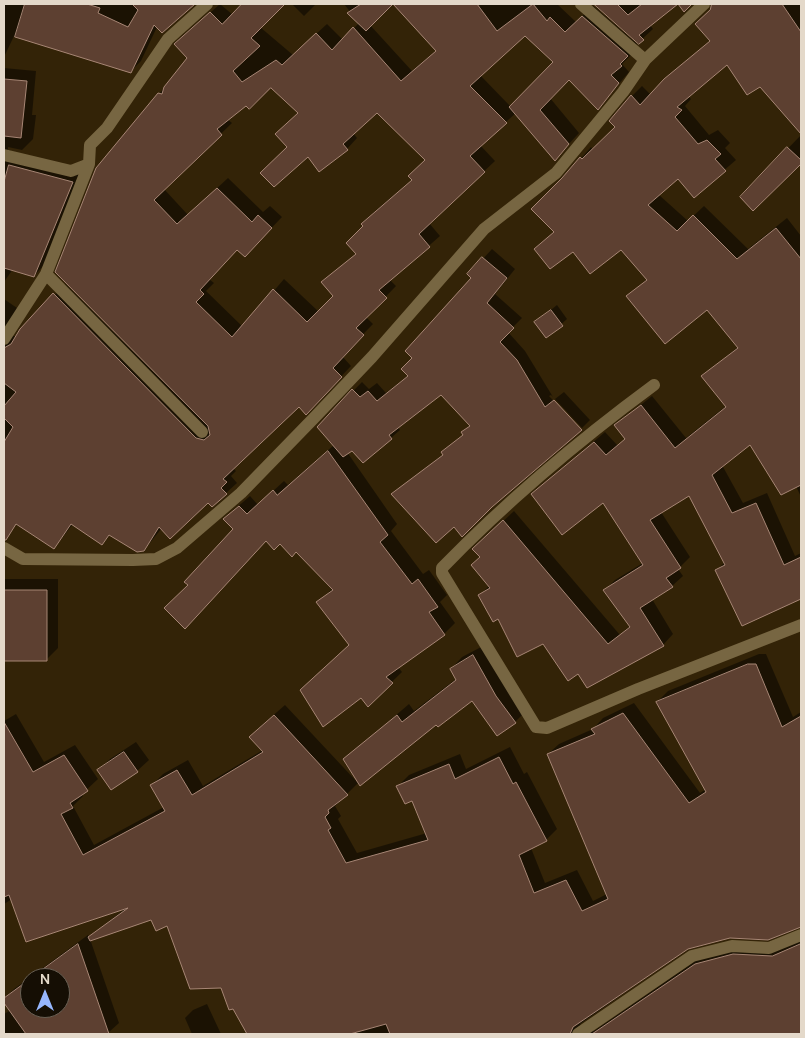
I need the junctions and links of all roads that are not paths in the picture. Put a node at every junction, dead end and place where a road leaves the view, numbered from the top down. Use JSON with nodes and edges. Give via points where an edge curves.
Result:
{"nodes":[{"id":1,"x":208,"y":4,"type":"edge"},
{"id":2,"x":581,"y":4,"type":"edge"},
{"id":3,"x":704,"y":4,"type":"edge"},
{"id":4,"x":645,"y":60,"type":"junction"},
{"id":5,"x":4,"y":155,"type":"edge"},
{"id":6,"x":89,"y":164,"type":"junction"},
{"id":7,"x":46,"y":274,"type":"junction"},
{"id":8,"x":4,"y":339,"type":"edge"},
{"id":9,"x":654,"y":384,"type":"dead end"},
{"id":10,"x":202,"y":432,"type":"dead end"},
{"id":11,"x":4,"y":548,"type":"edge"},
{"id":12,"x":801,"y":625,"type":"edge"},
{"id":13,"x":801,"y":935,"type":"edge"},
{"id":14,"x":578,"y":1034,"type":"edge"}],
"edges":[{"from":1,"to":6,"type":"street","via":[[168,39],[107,128],[90,145]]},
{"from":2,"to":4,"type":"street"},
{"from":3,"to":4,"type":"street"},
{"from":4,"to":11,"type":"street","via":[[623,92],[556,173],[484,228],[339,392],[242,493],[177,548],[156,559],[133,560],[23,559]]},
{"from":5,"to":6,"type":"street","via":[[71,171]]},
{"from":6,"to":7,"type":"street"},
{"from":7,"to":8,"type":"street"},
{"from":7,"to":10,"type":"street"},
{"from":9,"to":12,"type":"street","via":[[596,428],[490,519],[442,568],[442,573],[520,702],[536,727],[547,728]]},
{"from":13,"to":14,"type":"street","via":[[769,948],[732,946],[692,956]]}]}
